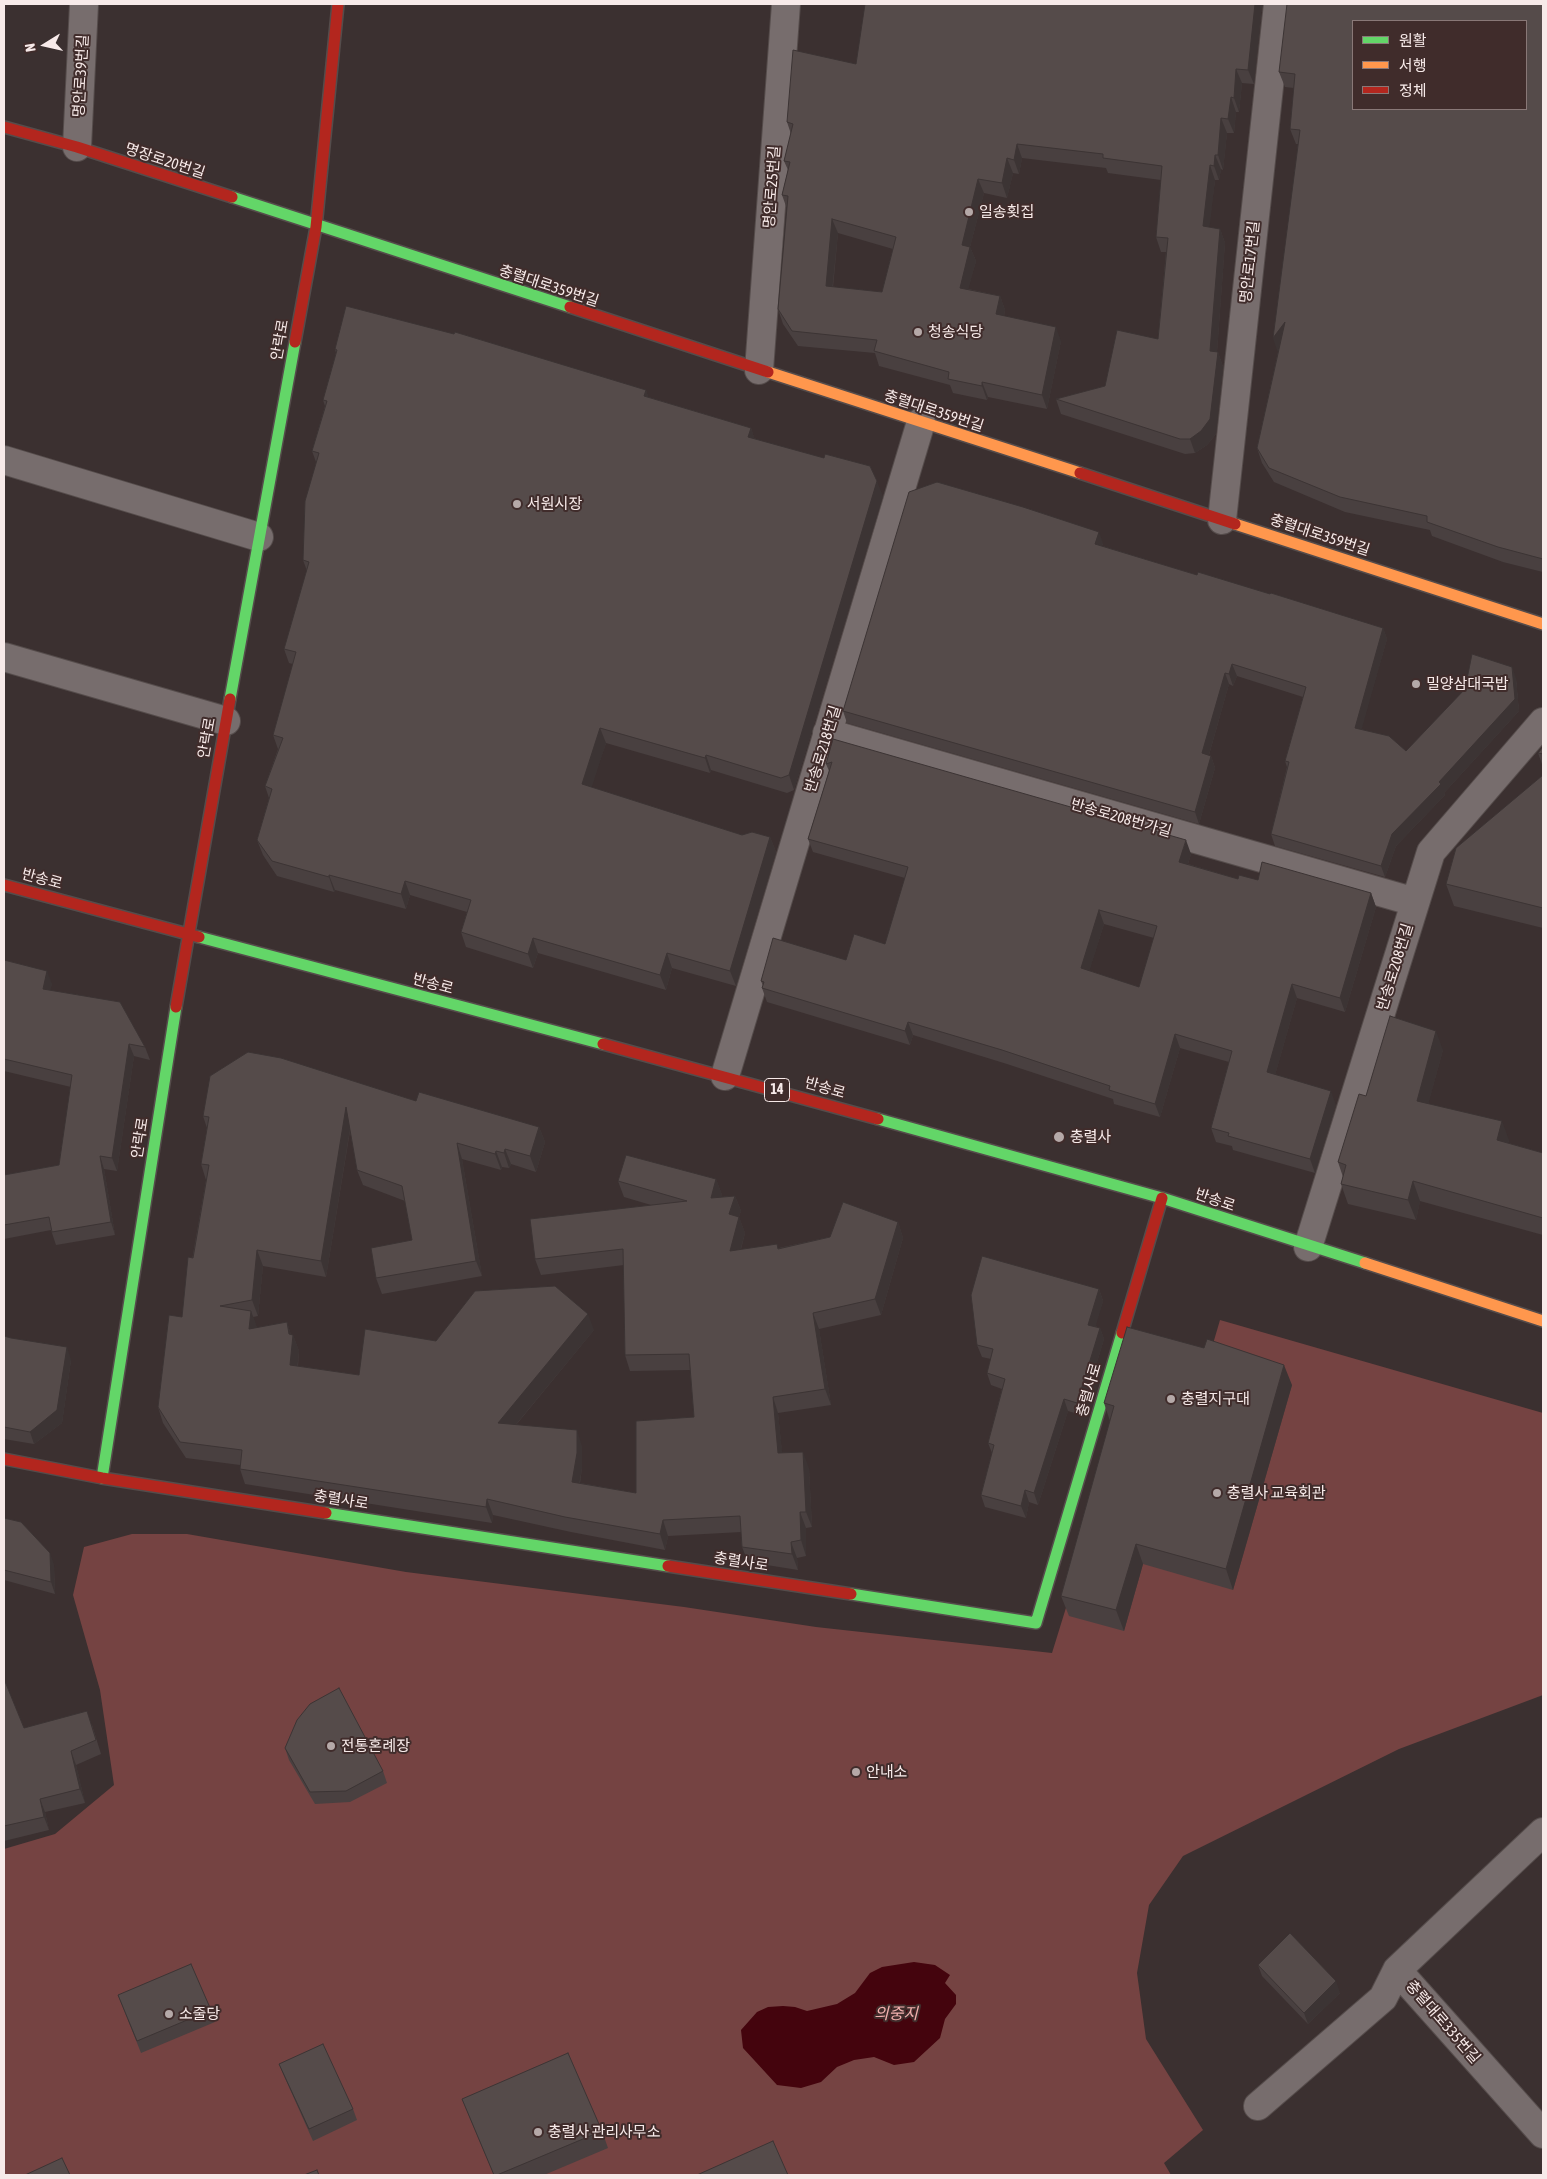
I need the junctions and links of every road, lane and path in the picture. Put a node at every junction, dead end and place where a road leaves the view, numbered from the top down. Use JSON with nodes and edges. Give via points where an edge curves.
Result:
{"nodes":[{"id":1,"x":84,"y":4,"type":"edge"},
{"id":2,"x":338,"y":4,"type":"edge"},
{"id":3,"x":786,"y":4,"type":"edge"},
{"id":4,"x":1278,"y":4,"type":"edge"},
{"id":5,"x":4,"y":127,"type":"edge"},
{"id":6,"x":77,"y":147,"type":"junction"},
{"id":7,"x":316,"y":227,"type":"junction"},
{"id":8,"x":759,"y":370,"type":"junction"},
{"id":9,"x":920,"y":422,"type":"junction"},
{"id":10,"x":4,"y":460,"type":"edge"},
{"id":11,"x":1222,"y":520,"type":"junction"},
{"id":12,"x":259,"y":537,"type":"junction"},
{"id":13,"x":1543,"y":624,"type":"edge"},
{"id":14,"x":4,"y":657,"type":"edge"},
{"id":15,"x":226,"y":721,"type":"junction"},
{"id":16,"x":1543,"y":722,"type":"edge"},
{"id":17,"x":828,"y":733,"type":"junction"},
{"id":18,"x":4,"y":884,"type":"edge"},
{"id":19,"x":1415,"y":902,"type":"junction"},
{"id":20,"x":187,"y":934,"type":"junction"},
{"id":21,"x":725,"y":1076,"type":"junction"},
{"id":22,"x":1162,"y":1198,"type":"junction"},
{"id":23,"x":1308,"y":1247,"type":"junction"},
{"id":24,"x":1543,"y":1322,"type":"edge"},
{"id":25,"x":4,"y":1458,"type":"edge"},
{"id":26,"x":102,"y":1478,"type":"junction"},
{"id":27,"x":1543,"y":1832,"type":"edge"},
{"id":28,"x":1397,"y":1970,"type":"junction"},
{"id":29,"x":1258,"y":2106,"type":"dead end"},
{"id":30,"x":1543,"y":2134,"type":"edge"}],
"edges":[{"from":1,"to":6,"type":"street","name":"명안로39번길"},
{"from":2,"to":7,"type":"main road","name":"안락로"},
{"from":3,"to":8,"type":"street","name":"명안로25번길"},
{"from":4,"to":11,"type":"street","name":"명안로17번길"},
{"from":5,"to":6,"type":"main road","name":"명장로20번길"},
{"from":6,"to":7,"type":"main road","name":"명장로20번길"},
{"from":7,"to":8,"type":"main road","name":"충렬대로359번길"},
{"from":7,"to":12,"type":"main road","name":"안락로"},
{"from":8,"to":9,"type":"main road","name":"충렬대로359번길"},
{"from":9,"to":11,"type":"main road","name":"충렬대로359번길"},
{"from":9,"to":17,"type":"street","name":"반송로218번길"},
{"from":10,"to":12,"type":"street"},
{"from":11,"to":13,"type":"main road","name":"충렬대로359번길"},
{"from":12,"to":15,"type":"main road","name":"안락로"},
{"from":14,"to":15,"type":"street"},
{"from":15,"to":20,"type":"main road","name":"안락로"},
{"from":16,"to":19,"type":"street","name":"반송로208번길","via":[[1431,852]]},
{"from":17,"to":19,"type":"street","name":"반송로208번가길"},
{"from":17,"to":21,"type":"street","name":"반송로218번길"},
{"from":18,"to":20,"type":"main road","name":"반송로","number":"14"},
{"from":19,"to":23,"type":"street","name":"반송로208번길"},
{"from":20,"to":21,"type":"main road","name":"반송로","number":"14"},
{"from":20,"to":26,"type":"main road","name":"안락로"},
{"from":21,"to":22,"type":"main road","name":"반송로","number":"14"},
{"from":22,"to":23,"type":"main road","name":"반송로","number":"14"},
{"from":22,"to":26,"type":"main road","name":"충렬사로","via":[[1036,1623]]},
{"from":23,"to":24,"type":"main road","name":"반송로","number":"14"},
{"from":25,"to":26,"type":"main road","name":"충렬사로"},
{"from":27,"to":28,"type":"street","name":"충렬대로335번길"},
{"from":28,"to":29,"type":"street","via":[[1383,1998]]},
{"from":28,"to":30,"type":"street","name":"충렬대로335번길"}]}
